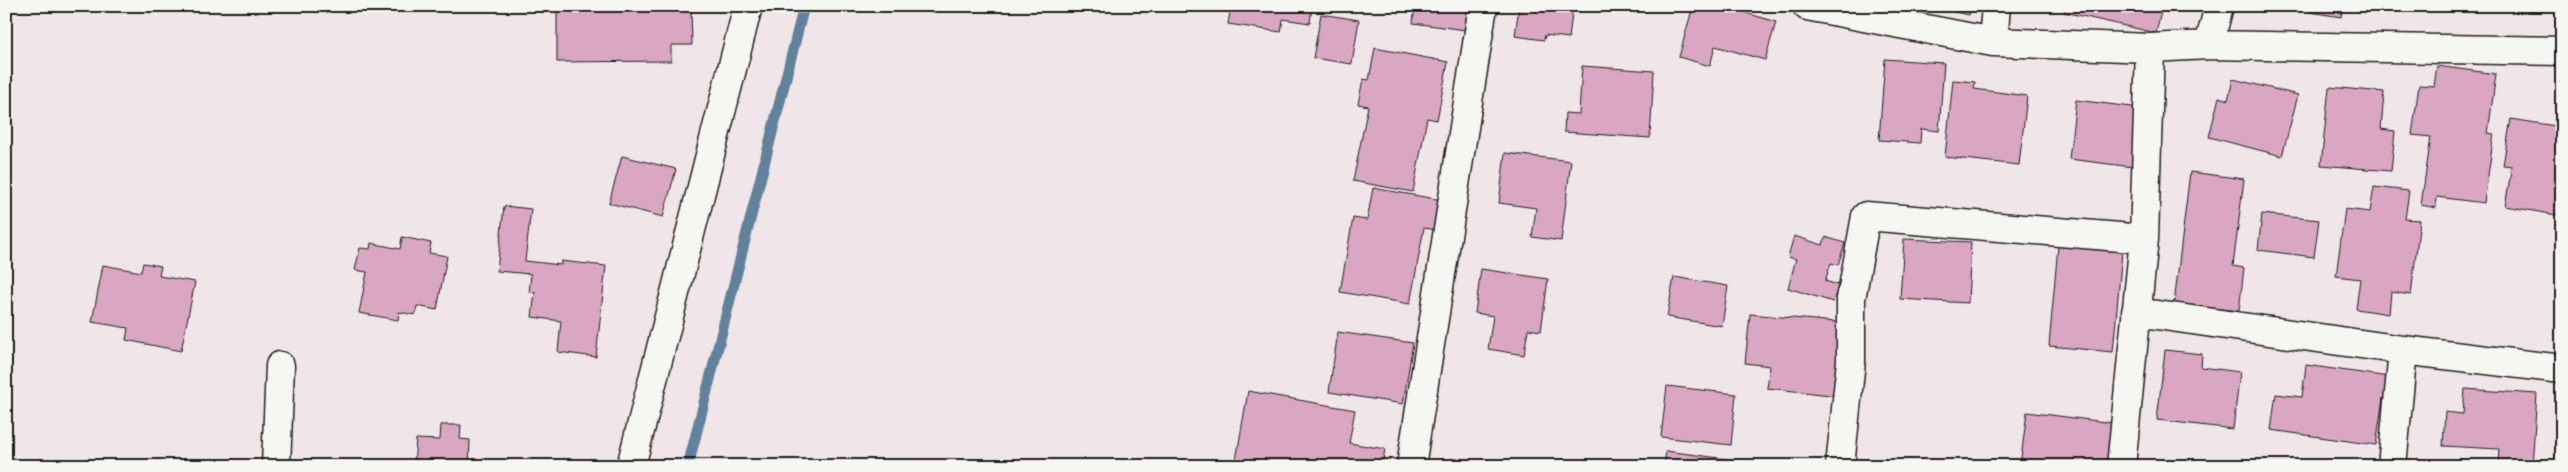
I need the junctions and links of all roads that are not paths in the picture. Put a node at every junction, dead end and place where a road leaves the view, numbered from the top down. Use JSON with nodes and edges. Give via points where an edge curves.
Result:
{"nodes":[{"id":1,"x":748,"y":6,"type":"edge"},
{"id":2,"x":1484,"y":6,"type":"edge"},
{"id":3,"x":1807,"y":6,"type":"edge"},
{"id":4,"x":1996,"y":6,"type":"edge"},
{"id":5,"x":2218,"y":6,"type":"edge"},
{"id":6,"x":1992,"y":42,"type":"junction"},
{"id":7,"x":2209,"y":45,"type":"junction"},
{"id":8,"x":2150,"y":48,"type":"junction"},
{"id":9,"x":2562,"y":51,"type":"edge"},
{"id":10,"x":2144,"y":238,"type":"junction"},
{"id":11,"x":2136,"y":312,"type":"junction"},
{"id":12,"x":2403,"y":350,"type":"junction"},
{"id":13,"x":280,"y":366,"type":"dead end"},
{"id":14,"x":2562,"y":369,"type":"edge"},
{"id":15,"x":276,"y":466,"type":"edge"},
{"id":16,"x":631,"y":466,"type":"edge"},
{"id":17,"x":1411,"y":466,"type":"edge"},
{"id":18,"x":1840,"y":466,"type":"edge"},
{"id":19,"x":2121,"y":466,"type":"edge"},
{"id":20,"x":2392,"y":466,"type":"edge"}],
"edges":[{"from":1,"to":16,"type":"street"},
{"from":2,"to":17,"type":"street"},
{"from":3,"to":6,"type":"street"},
{"from":4,"to":6,"type":"street"},
{"from":5,"to":7,"type":"street"},
{"from":6,"to":8,"type":"street"},
{"from":7,"to":8,"type":"street"},
{"from":7,"to":9,"type":"street"},
{"from":8,"to":10,"type":"street"},
{"from":10,"to":11,"type":"street"},
{"from":10,"to":18,"type":"street","via":[[1866,216],[1850,299],[1850,361]]},
{"from":11,"to":12,"type":"street"},
{"from":11,"to":19,"type":"street"},
{"from":12,"to":14,"type":"street"},
{"from":12,"to":20,"type":"street"},
{"from":13,"to":15,"type":"street"}]}
